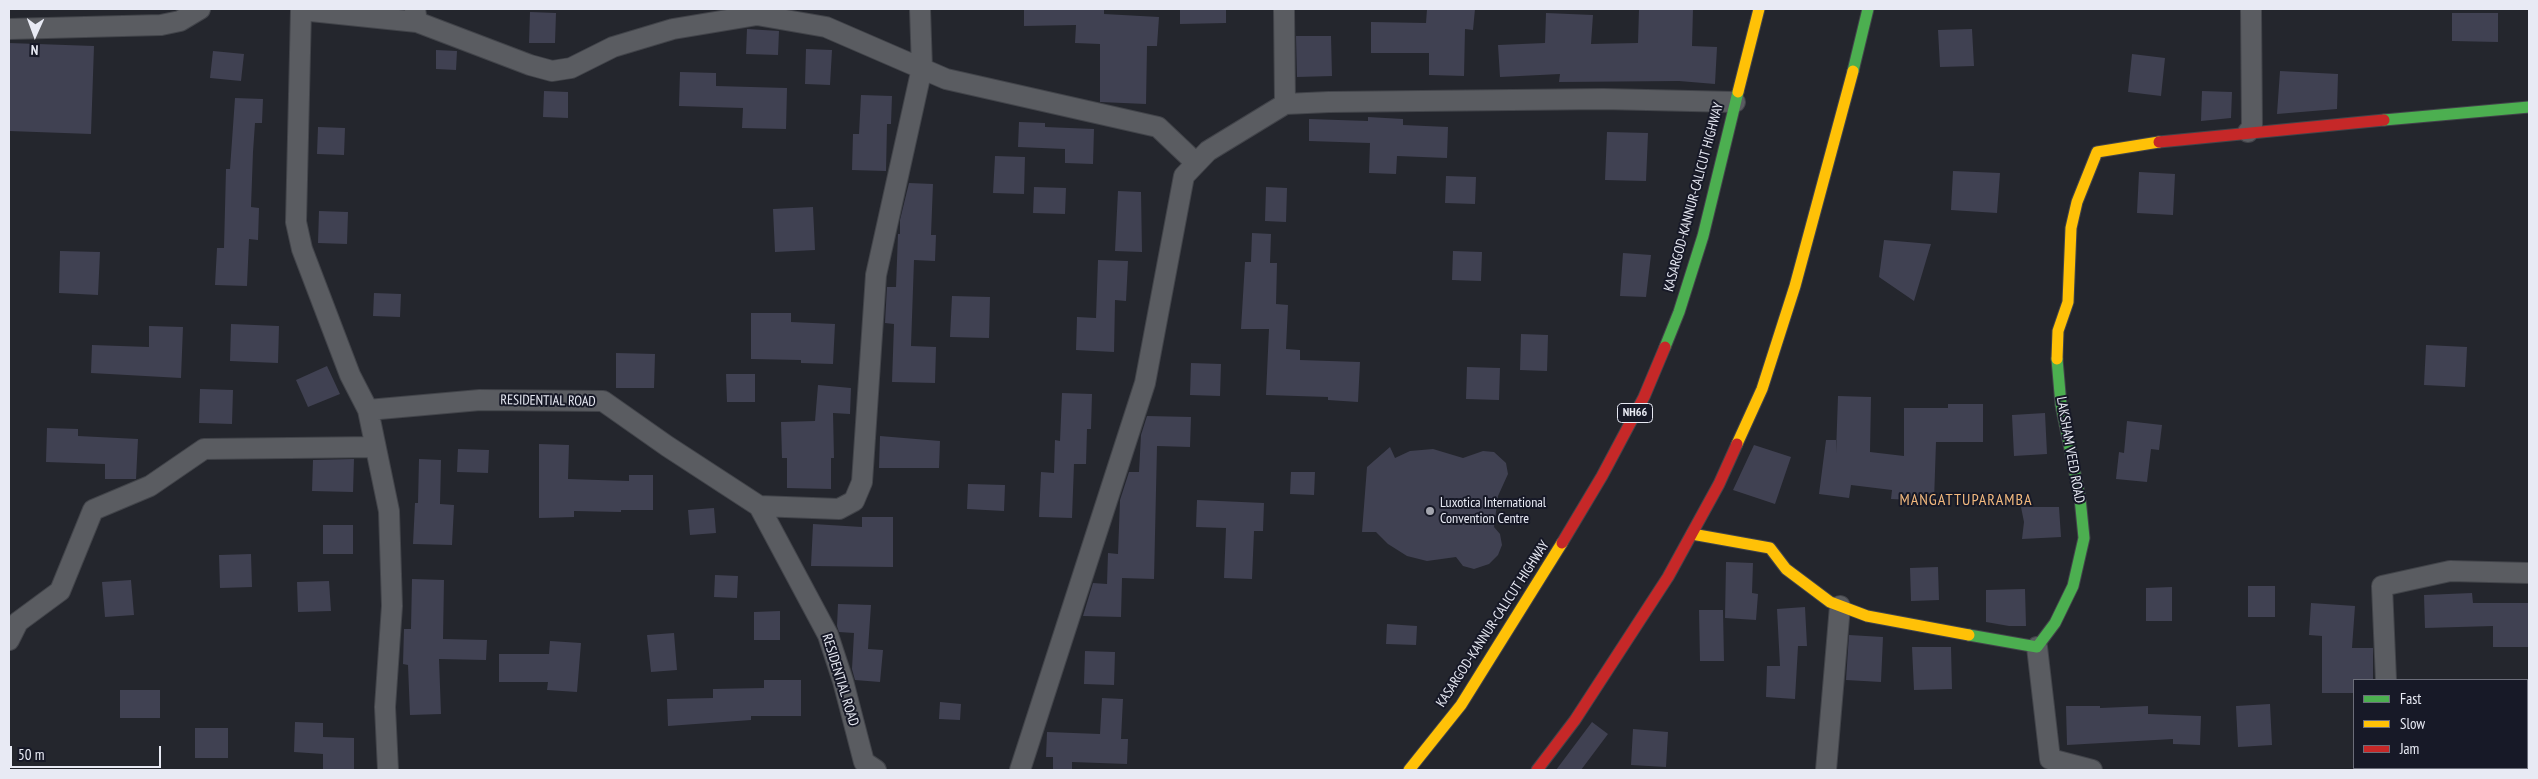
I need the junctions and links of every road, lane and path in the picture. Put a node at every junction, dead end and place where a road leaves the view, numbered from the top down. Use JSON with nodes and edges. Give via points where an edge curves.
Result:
{"nodes":[{"id":1,"x":200,"y":9,"type":"edge"},
{"id":2,"x":920,"y":9,"type":"edge"},
{"id":3,"x":1284,"y":9,"type":"edge"},
{"id":4,"x":1759,"y":9,"type":"edge"},
{"id":5,"x":1868,"y":9,"type":"edge"},
{"id":6,"x":2251,"y":9,"type":"edge"},
{"id":7,"x":297,"y":10,"type":"edge"},
{"id":8,"x":756,"y":12,"type":"edge"},
{"id":9,"x":416,"y":16,"type":"edge"},
{"id":10,"x":9,"y":29,"type":"edge"},
{"id":11,"x":922,"y":68,"type":"junction"},
{"id":12,"x":1735,"y":102,"type":"junction"},
{"id":13,"x":1286,"y":104,"type":"junction"},
{"id":14,"x":2529,"y":107,"type":"edge"},
{"id":15,"x":2248,"y":132,"type":"junction"},
{"id":16,"x":1196,"y":163,"type":"junction"},
{"id":17,"x":368,"y":410,"type":"junction"},
{"id":18,"x":375,"y":447,"type":"junction"},
{"id":19,"x":759,"y":506,"type":"junction"},
{"id":20,"x":1692,"y":534,"type":"junction"},
{"id":21,"x":2529,"y":573,"type":"edge"},
{"id":22,"x":1840,"y":606,"type":"junction"},
{"id":23,"x":9,"y":640,"type":"edge"},
{"id":24,"x":2037,"y":647,"type":"junction"},
{"id":25,"x":2386,"y":679,"type":"edge"},
{"id":26,"x":866,"y":768,"type":"edge"},
{"id":27,"x":388,"y":770,"type":"edge"},
{"id":28,"x":1020,"y":770,"type":"edge"},
{"id":29,"x":1409,"y":770,"type":"edge"},
{"id":30,"x":1537,"y":770,"type":"edge"},
{"id":31,"x":1826,"y":770,"type":"edge"},
{"id":32,"x":2092,"y":770,"type":"edge"}],
"edges":[{"from":1,"to":10,"type":"street","via":[[180,21],[161,25]]},
{"from":2,"to":11,"type":"street"},
{"from":3,"to":13,"type":"street"},
{"from":4,"to":12,"type":"main road","name":"KASARGOD-KANNUR-CALICUT HIGHWAY","number":"NH66"},
{"from":5,"to":20,"type":"main road","via":[[1795,286],[1762,389],[1719,484]]},
{"from":6,"to":15,"type":"street","via":[[2252,128]]},
{"from":7,"to":9,"type":"street"},
{"from":7,"to":17,"type":"street","via":[[299,130],[296,222],[302,248],[350,375]]},
{"from":8,"to":9,"type":"street","via":[[673,29],[613,48],[571,68],[552,71],[530,65]]},
{"from":8,"to":11,"type":"street","via":[[826,28]]},
{"from":11,"to":16,"type":"street","via":[[946,79],[1158,127]]},
{"from":11,"to":19,"type":"street","via":[[876,275],[862,482],[854,501],[839,509]]},
{"from":12,"to":13,"type":"street","via":[[1603,99]]},
{"from":12,"to":29,"type":"main road","name":"KASARGOD-KANNUR-CALICUT HIGHWAY","number":"NH66","via":[[1700,246],[1679,312],[1644,397],[1559,550],[1461,705]]},
{"from":13,"to":16,"type":"street","via":[[1208,151]]},
{"from":14,"to":15,"type":"main road"},
{"from":15,"to":24,"type":"main road","name":"LAKSHAM VEED ROAD","via":[[2097,152],[2071,228],[2068,302],[2058,331],[2061,405],[2080,498],[2084,538],[2073,586],[2055,623]]},
{"from":16,"to":28,"type":"street","via":[[1184,176],[1145,383]]},
{"from":17,"to":18,"type":"street"},
{"from":17,"to":19,"type":"street","name":"RESIDENTIAL ROAD","via":[[480,400],[603,401]]},
{"from":18,"to":23,"type":"street","via":[[204,449],[150,486],[93,510],[60,591],[18,622]]},
{"from":18,"to":27,"type":"street","via":[[389,511],[392,606],[386,707]]},
{"from":19,"to":26,"type":"street","name":"RESIDENTIAL ROAD","via":[[828,635],[844,681]]},
{"from":20,"to":22,"type":"main road","via":[[1770,548],[1786,569]]},
{"from":20,"to":30,"type":"main road","via":[[1601,680]]},
{"from":21,"to":25,"type":"street","via":[[2450,571],[2382,586]]},
{"from":22,"to":24,"type":"main road","via":[[1867,616]]},
{"from":22,"to":31,"type":"street"},
{"from":24,"to":32,"type":"street","via":[[2050,759]]}]}
